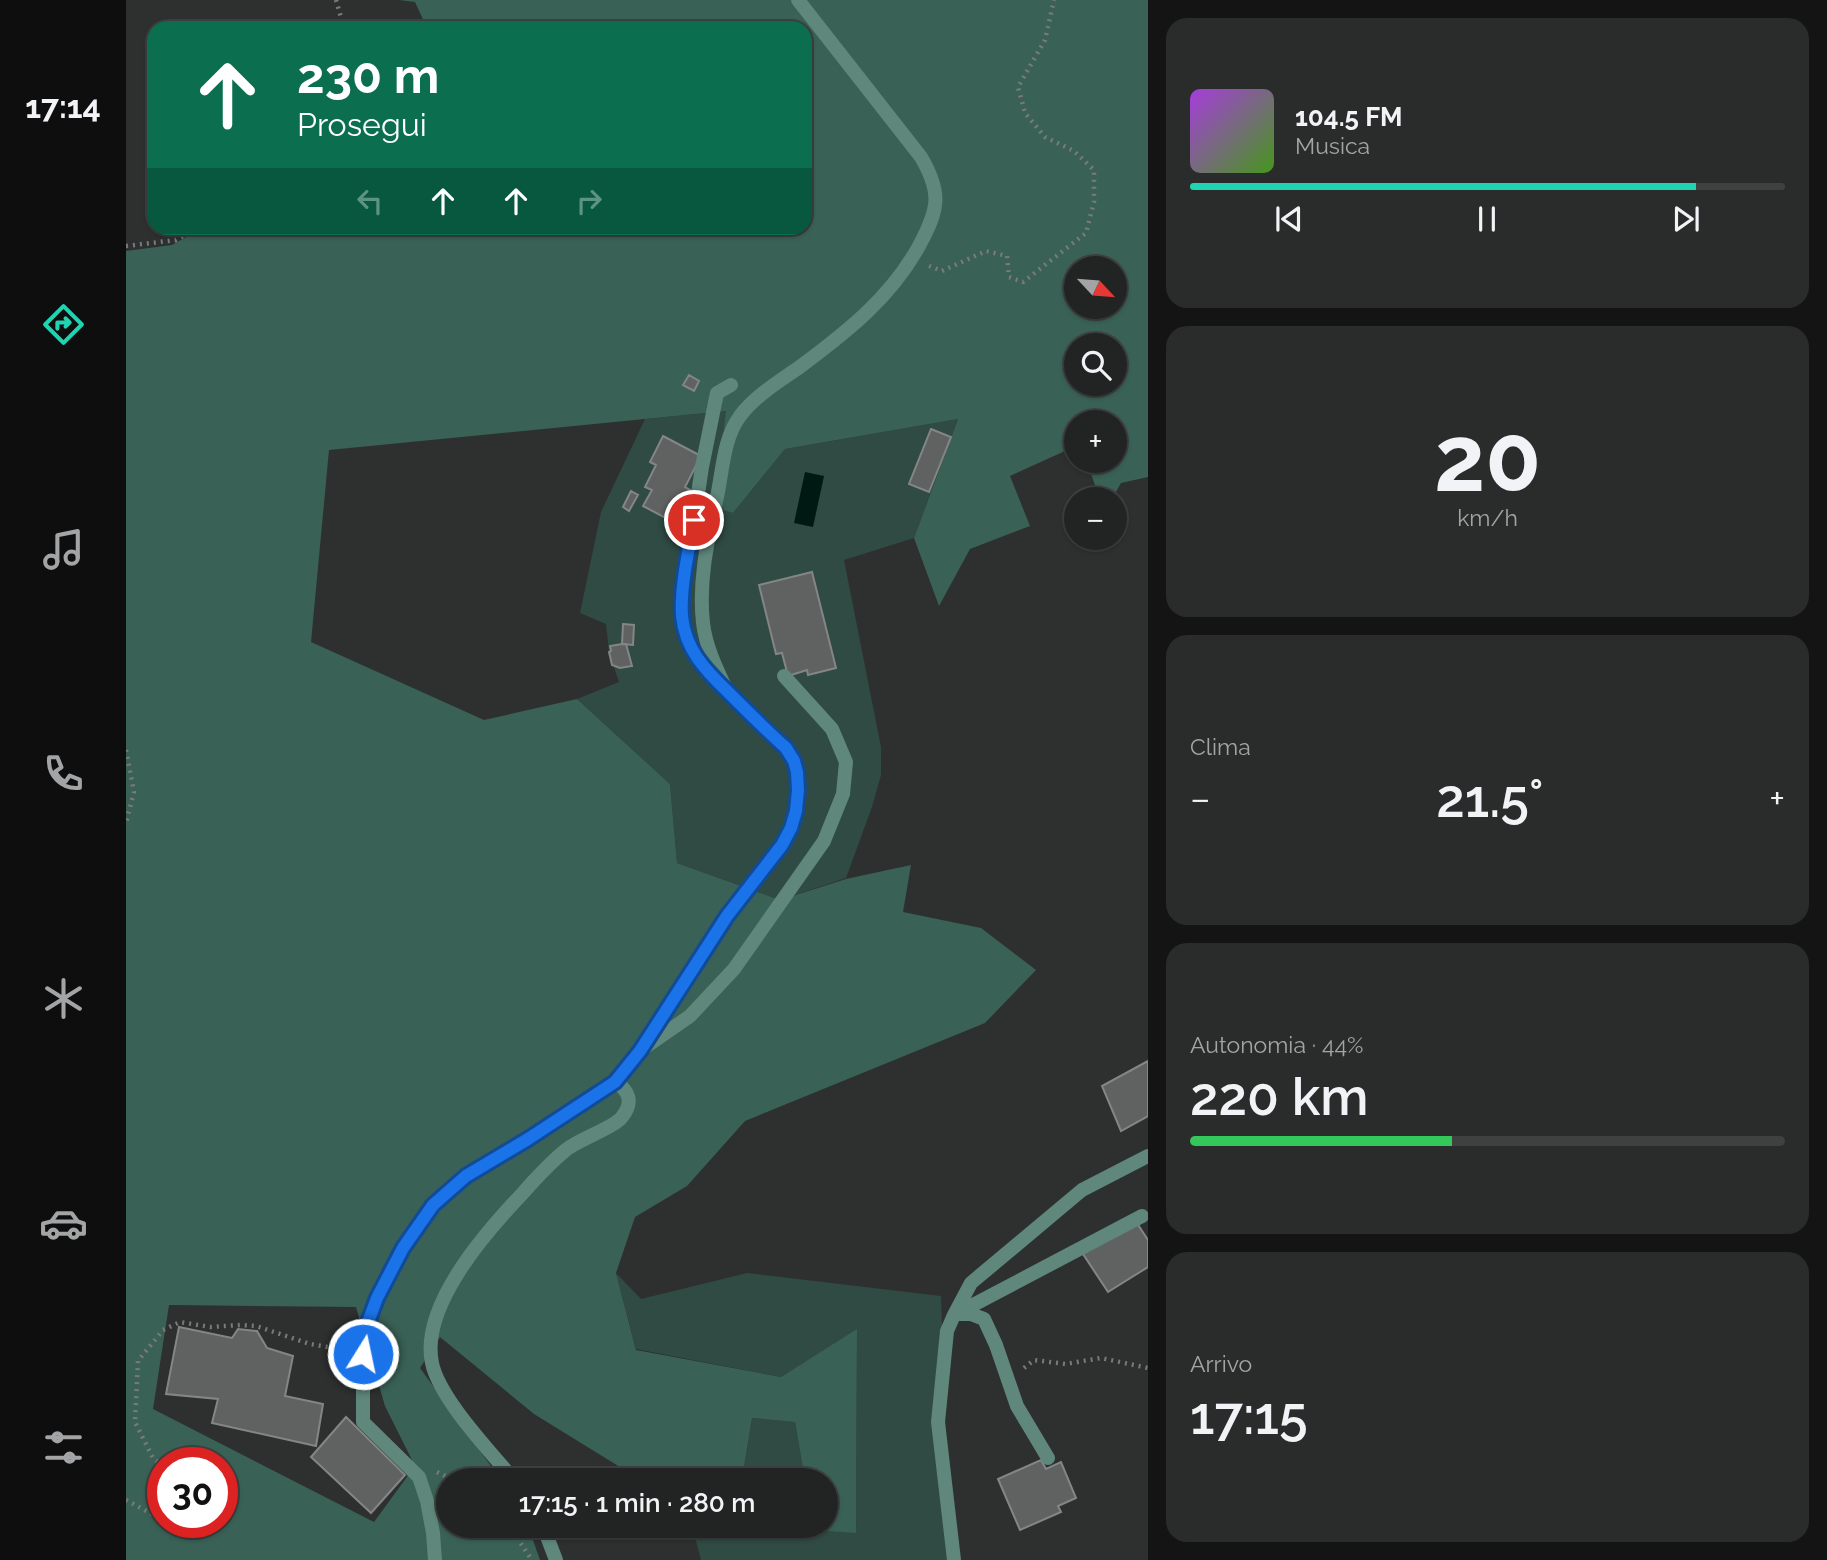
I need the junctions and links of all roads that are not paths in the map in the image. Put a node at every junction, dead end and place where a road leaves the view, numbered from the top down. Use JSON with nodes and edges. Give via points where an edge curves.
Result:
{"nodes":[{"id":1,"x":799,"y":0,"type":"edge"},
{"id":2,"x":731,"y":386,"type":"dead end"},
{"id":3,"x":783,"y":676,"type":"dead end"},
{"id":4,"x":728,"y":692,"type":"junction"},
{"id":5,"x":640,"y":1051,"type":"junction"},
{"id":6,"x":615,"y":1082,"type":"junction"},
{"id":7,"x":1148,"y":1156,"type":"edge"},
{"id":8,"x":1142,"y":1216,"type":"dead end"},
{"id":9,"x":954,"y":1315,"type":"junction"},
{"id":10,"x":1048,"y":1458,"type":"dead end"},
{"id":11,"x":504,"y":1468,"type":"edge"},
{"id":12,"x":548,"y":1538,"type":"edge"},
{"id":13,"x":435,"y":1560,"type":"edge"},
{"id":14,"x":556,"y":1560,"type":"edge"},
{"id":15,"x":954,"y":1560,"type":"edge"}],
"edges":[{"from":1,"to":4,"type":"street","via":[[921,157],[932,175],[935,212],[911,260],[881,300],[762,394],[738,419],[728,438],[701,598],[708,648]]},
{"from":2,"to":4,"type":"street","via":[[717,393],[682,600],[682,618],[693,654]]},
{"from":3,"to":5,"type":"street","via":[[832,729],[846,762],[843,794],[824,841],[734,969],[690,1016]]},
{"from":4,"to":5,"type":"street","via":[[794,761],[796,811],[782,845],[727,916]]},
{"from":5,"to":6,"type":"street"},
{"from":6,"to":11,"type":"street","via":[[625,1088],[628,1097],[628,1108],[620,1120],[568,1148],[480,1239],[452,1282],[435,1323],[430,1342],[435,1376]]},
{"from":6,"to":13,"type":"street","via":[[466,1176],[433,1205],[403,1248],[377,1298],[363,1354],[363,1422],[419,1477]]},
{"from":7,"to":9,"type":"street","via":[[1082,1190],[971,1283]]},
{"from":8,"to":9,"type":"street"},
{"from":9,"to":10,"type":"street","via":[[984,1319],[1017,1406]]},
{"from":9,"to":15,"type":"street","via":[[947,1331],[938,1422]]},
{"from":12,"to":14,"type":"street"}]}
